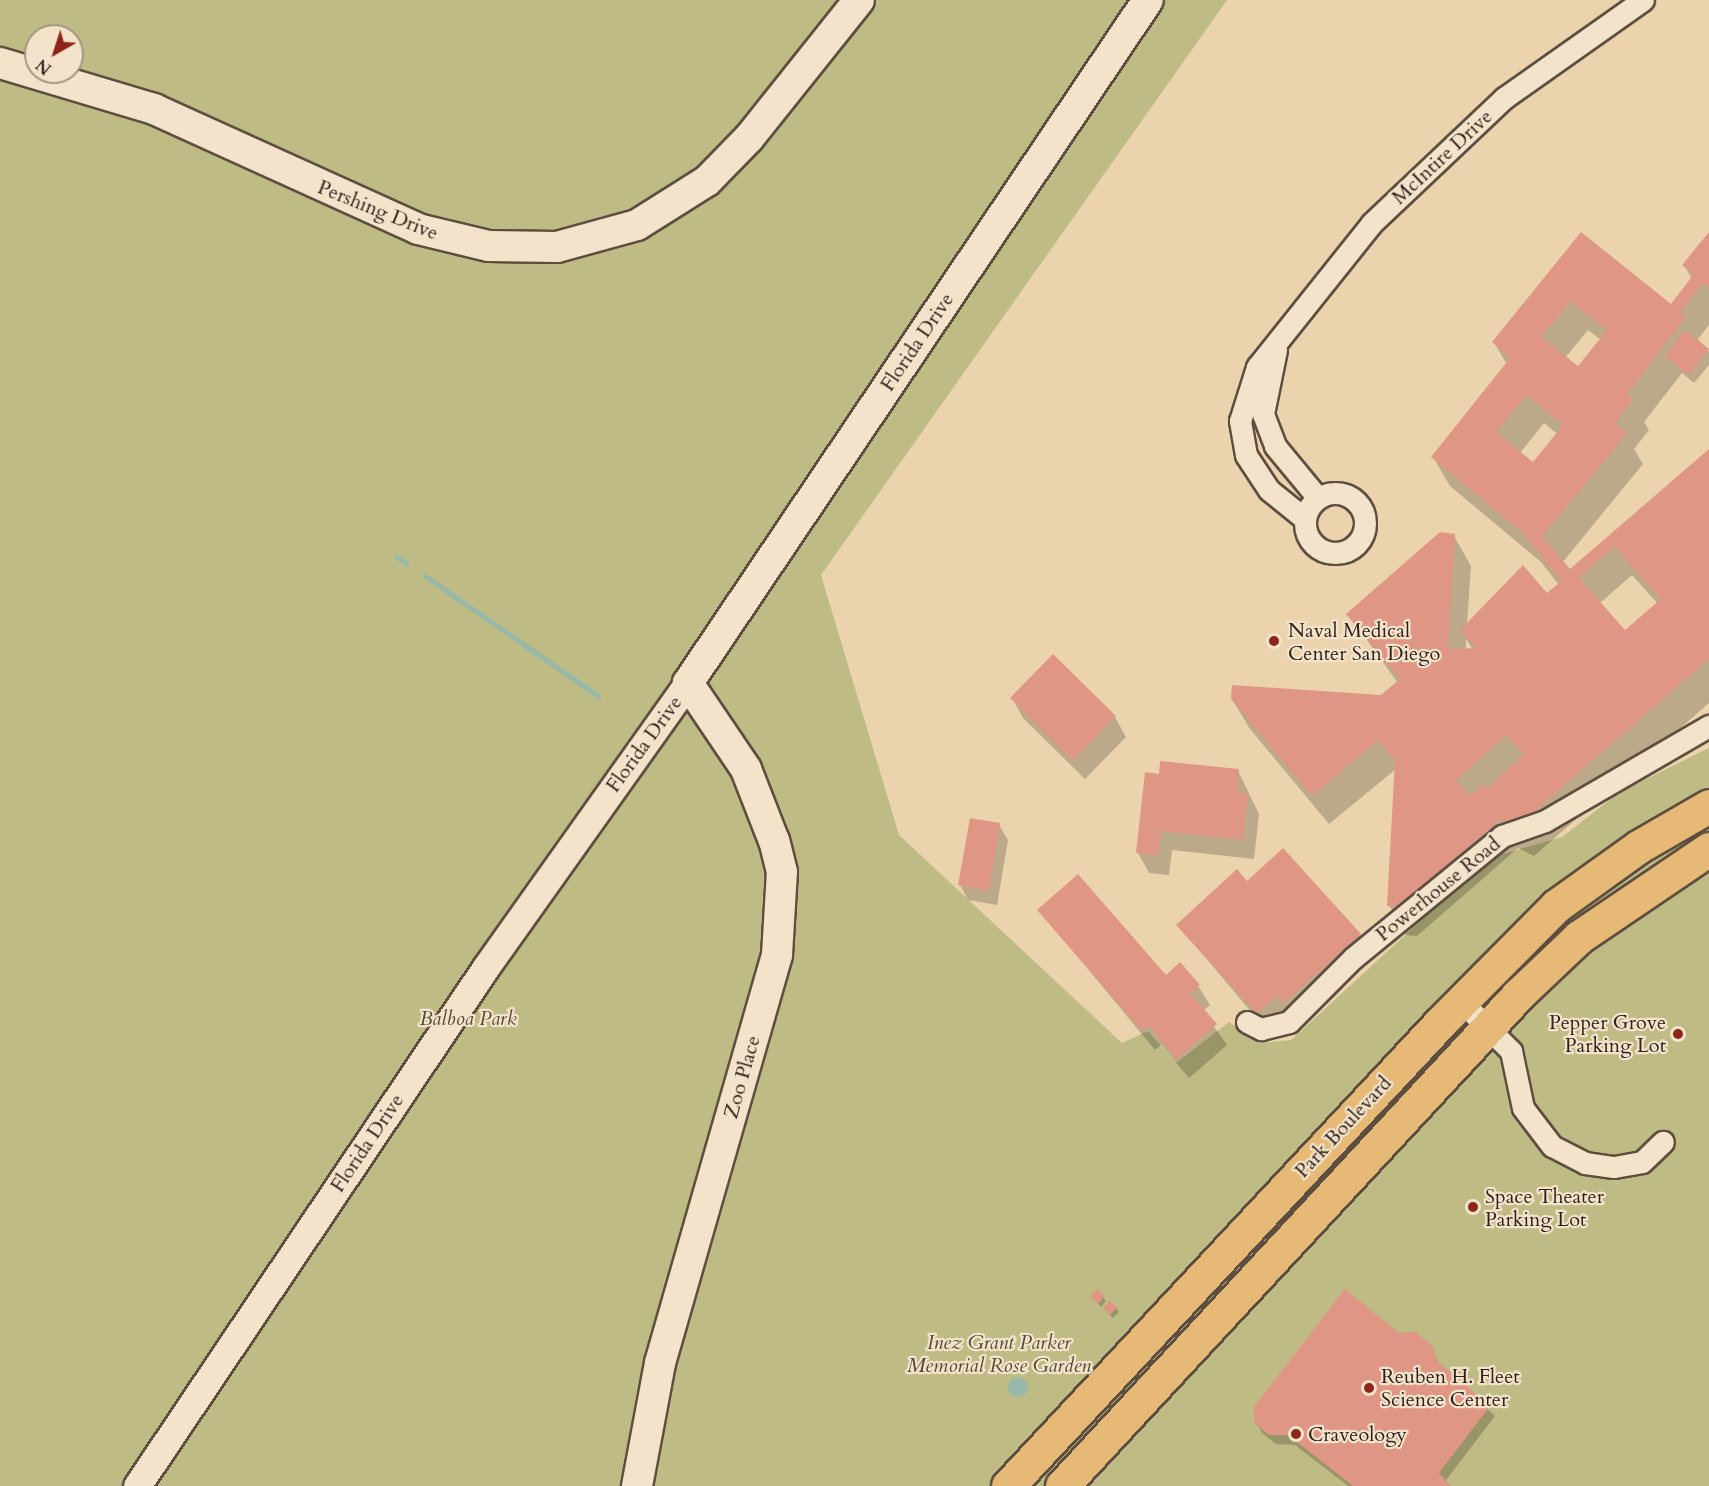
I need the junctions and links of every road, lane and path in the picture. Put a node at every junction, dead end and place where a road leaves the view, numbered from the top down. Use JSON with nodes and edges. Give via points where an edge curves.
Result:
{"nodes":[{"id":1,"x":859,"y":0,"type":"edge"},
{"id":2,"x":1148,"y":0,"type":"edge"},
{"id":3,"x":1643,"y":0,"type":"edge"},
{"id":4,"x":0,"y":63,"type":"edge"},
{"id":5,"x":0,"y":69,"type":"edge"},
{"id":6,"x":24,"y":70,"type":"edge"},
{"id":7,"x":24,"y":71,"type":"edge"},
{"id":8,"x":72,"y":84,"type":"edge"},
{"id":9,"x":1276,"y":350,"type":"junction"},
{"id":10,"x":1318,"y":498,"type":"junction"},
{"id":11,"x":1305,"y":519,"type":"junction"},
{"id":12,"x":688,"y":683,"type":"junction"},
{"id":13,"x":1709,"y":726,"type":"edge"},
{"id":14,"x":1709,"y":806,"type":"edge"},
{"id":15,"x":1709,"y":849,"type":"edge"},
{"id":16,"x":1461,"y":1001,"type":"junction"},
{"id":17,"x":1247,"y":1022,"type":"dead end"},
{"id":18,"x":1488,"y":1027,"type":"junction"},
{"id":19,"x":1663,"y":1142,"type":"dead end"},
{"id":20,"x":137,"y":1486,"type":"edge"},
{"id":21,"x":636,"y":1486,"type":"edge"},
{"id":22,"x":1008,"y":1486,"type":"edge"},
{"id":23,"x":1062,"y":1486,"type":"edge"}],
"edges":[{"from":1,"to":8,"type":"main road","name":"Pershing Drive","via":[[749,138],[707,181],[637,225],[557,247],[489,246],[418,230],[154,109]]},
{"from":2,"to":12,"type":"main road","name":"Florida Drive"},
{"from":3,"to":9,"type":"street","name":"McIntire Drive","via":[[1504,98],[1372,223]]},
{"from":4,"to":6,"type":"main road","name":"Pershing Drive"},
{"from":5,"to":7,"type":"main road","name":"Pershing Drive"},
{"from":9,"to":10,"type":"street","name":"McIntire Drive","via":[[1263,414],[1275,446]]},
{"from":9,"to":11,"type":"street","name":"McIntire Drive","via":[[1257,367],[1240,421],[1246,455],[1269,490]]},
{"from":10,"to":11,"type":"street"},
{"from":10,"to":11,"type":"street","via":[[1339,493],[1359,504],[1366,524],[1359,543],[1339,554],[1319,549]]},
{"from":12,"to":20,"type":"street","name":"Florida Drive","via":[[486,967]]},
{"from":12,"to":21,"type":"main road","name":"Zoo Place","via":[[746,769],[774,840],[782,872],[777,955],[660,1363]]},
{"from":13,"to":17,"type":"street","name":"Powerhouse Road","via":[[1545,821],[1502,836],[1353,957],[1289,1022],[1262,1029]]},
{"from":14,"to":16,"type":"main road","name":"Park Boulevard","via":[[1638,847],[1556,906]]},
{"from":15,"to":18,"type":"main road","name":"Park Boulevard","via":[[1579,937]]},
{"from":16,"to":18,"type":"street"},
{"from":16,"to":22,"type":"main road","name":"Park Boulevard"},
{"from":18,"to":19,"type":"street","via":[[1511,1051],[1523,1108],[1552,1146],[1585,1163],[1614,1167],[1642,1162]]},
{"from":18,"to":23,"type":"main road","name":"Park Boulevard"}]}
